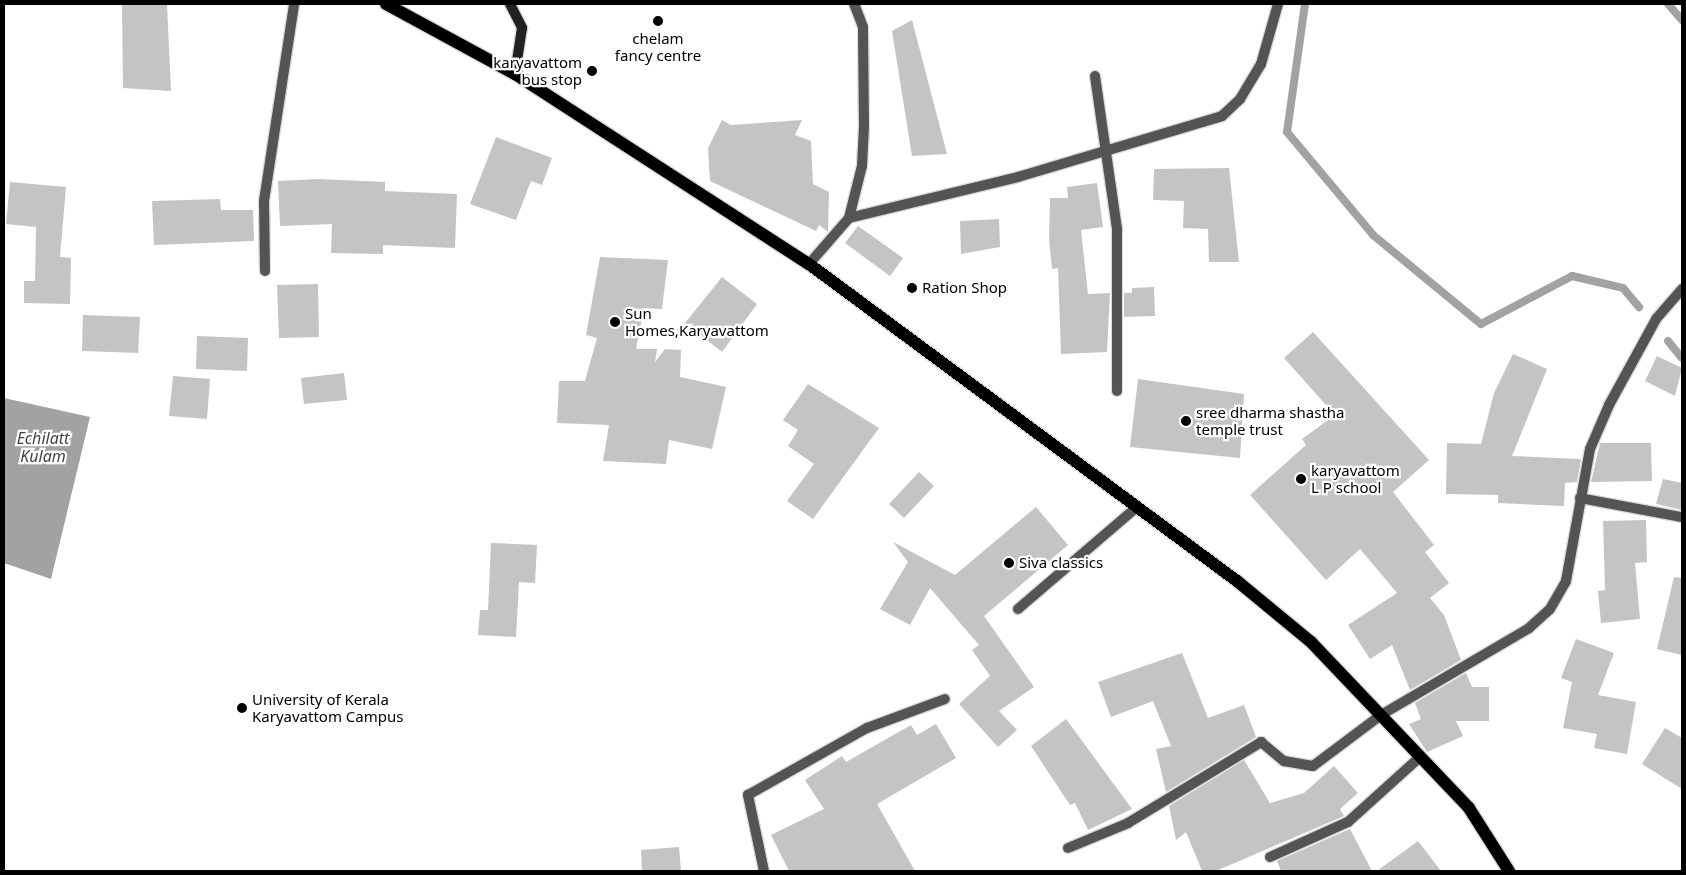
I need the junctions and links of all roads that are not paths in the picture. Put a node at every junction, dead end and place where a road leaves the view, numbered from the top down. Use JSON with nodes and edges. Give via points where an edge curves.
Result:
{"nodes":[{"id":1,"x":294,"y":4,"type":"edge"},
{"id":2,"x":386,"y":4,"type":"edge"},
{"id":3,"x":510,"y":4,"type":"edge"},
{"id":4,"x":854,"y":4,"type":"edge"},
{"id":5,"x":1278,"y":4,"type":"edge"},
{"id":6,"x":515,"y":74,"type":"junction"},
{"id":7,"x":1095,"y":76,"type":"dead end"},
{"id":8,"x":1109,"y":150,"type":"junction"},
{"id":9,"x":849,"y":218,"type":"junction"},
{"id":10,"x":808,"y":264,"type":"junction"},
{"id":11,"x":265,"y":271,"type":"dead end"},
{"id":12,"x":1682,"y":288,"type":"edge"},
{"id":13,"x":1117,"y":391,"type":"dead end"},
{"id":14,"x":1580,"y":498,"type":"junction"},
{"id":15,"x":1137,"y":507,"type":"junction"},
{"id":16,"x":1682,"y":517,"type":"edge"},
{"id":17,"x":1018,"y":609,"type":"dead end"},
{"id":18,"x":945,"y":699,"type":"dead end"},
{"id":19,"x":1381,"y":715,"type":"junction"},
{"id":20,"x":1420,"y":757,"type":"junction"},
{"id":21,"x":1068,"y":848,"type":"dead end"},
{"id":22,"x":1270,"y":857,"type":"dead end"},
{"id":23,"x":764,"y":871,"type":"edge"},
{"id":24,"x":1509,"y":871,"type":"edge"}],
"edges":[{"from":1,"to":11,"type":"street","via":[[264,201]]},
{"from":2,"to":6,"type":"main road"},
{"from":3,"to":6,"type":"main road","via":[[522,28]]},
{"from":4,"to":9,"type":"street","via":[[863,27],[864,126],[862,166]]},
{"from":5,"to":8,"type":"street","via":[[1260,64],[1240,99],[1222,116]]},
{"from":6,"to":10,"type":"main road"},
{"from":7,"to":8,"type":"street"},
{"from":8,"to":9,"type":"street"},
{"from":8,"to":13,"type":"street","via":[[1117,229]]},
{"from":9,"to":10,"type":"street"},
{"from":10,"to":15,"type":"main road"},
{"from":12,"to":14,"type":"street","via":[[1656,319],[1609,405],[1590,450]]},
{"from":14,"to":16,"type":"street"},
{"from":14,"to":19,"type":"street","via":[[1566,581],[1550,609],[1529,628]]},
{"from":15,"to":17,"type":"street"},
{"from":15,"to":19,"type":"main road","via":[[1311,642]]},
{"from":18,"to":23,"type":"street","via":[[866,728],[748,795]]},
{"from":19,"to":20,"type":"main road"},
{"from":19,"to":21,"type":"street","via":[[1313,766],[1284,761],[1261,742],[1128,823]]},
{"from":20,"to":22,"type":"street","via":[[1348,822]]},
{"from":20,"to":24,"type":"main road","via":[[1470,808]]}]}
